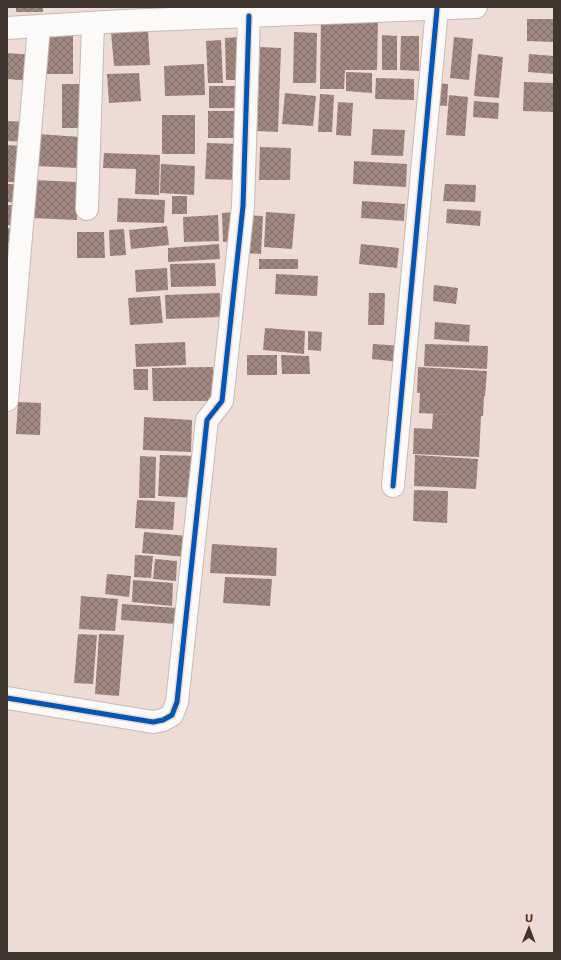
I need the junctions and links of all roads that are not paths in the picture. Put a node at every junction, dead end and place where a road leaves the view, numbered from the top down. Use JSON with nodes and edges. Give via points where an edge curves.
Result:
{"nodes":[{"id":1,"x":476,"y":7,"type":"edge"},
{"id":2,"x":437,"y":9,"type":"junction"},
{"id":3,"x":235,"y":13,"type":"edge"},
{"id":4,"x":123,"y":14,"type":"edge"},
{"id":5,"x":93,"y":23,"type":"junction"},
{"id":6,"x":39,"y":27,"type":"junction"},
{"id":7,"x":7,"y":28,"type":"edge"},
{"id":8,"x":87,"y":209,"type":"dead end"},
{"id":9,"x":7,"y":400,"type":"edge"},
{"id":10,"x":393,"y":486,"type":"dead end"},
{"id":11,"x":7,"y":698,"type":"edge"}],
"edges":[{"from":1,"to":2,"type":"street"},
{"from":2,"to":3,"type":"street"},
{"from":2,"to":10,"type":"street"},
{"from":3,"to":4,"type":"street"},
{"from":3,"to":11,"type":"street","via":[[242,221],[222,401],[207,420],[177,702],[172,715],[153,722]]},
{"from":4,"to":5,"type":"street"},
{"from":5,"to":6,"type":"street"},
{"from":5,"to":8,"type":"street"},
{"from":6,"to":7,"type":"street"},
{"from":6,"to":9,"type":"street"}]}
